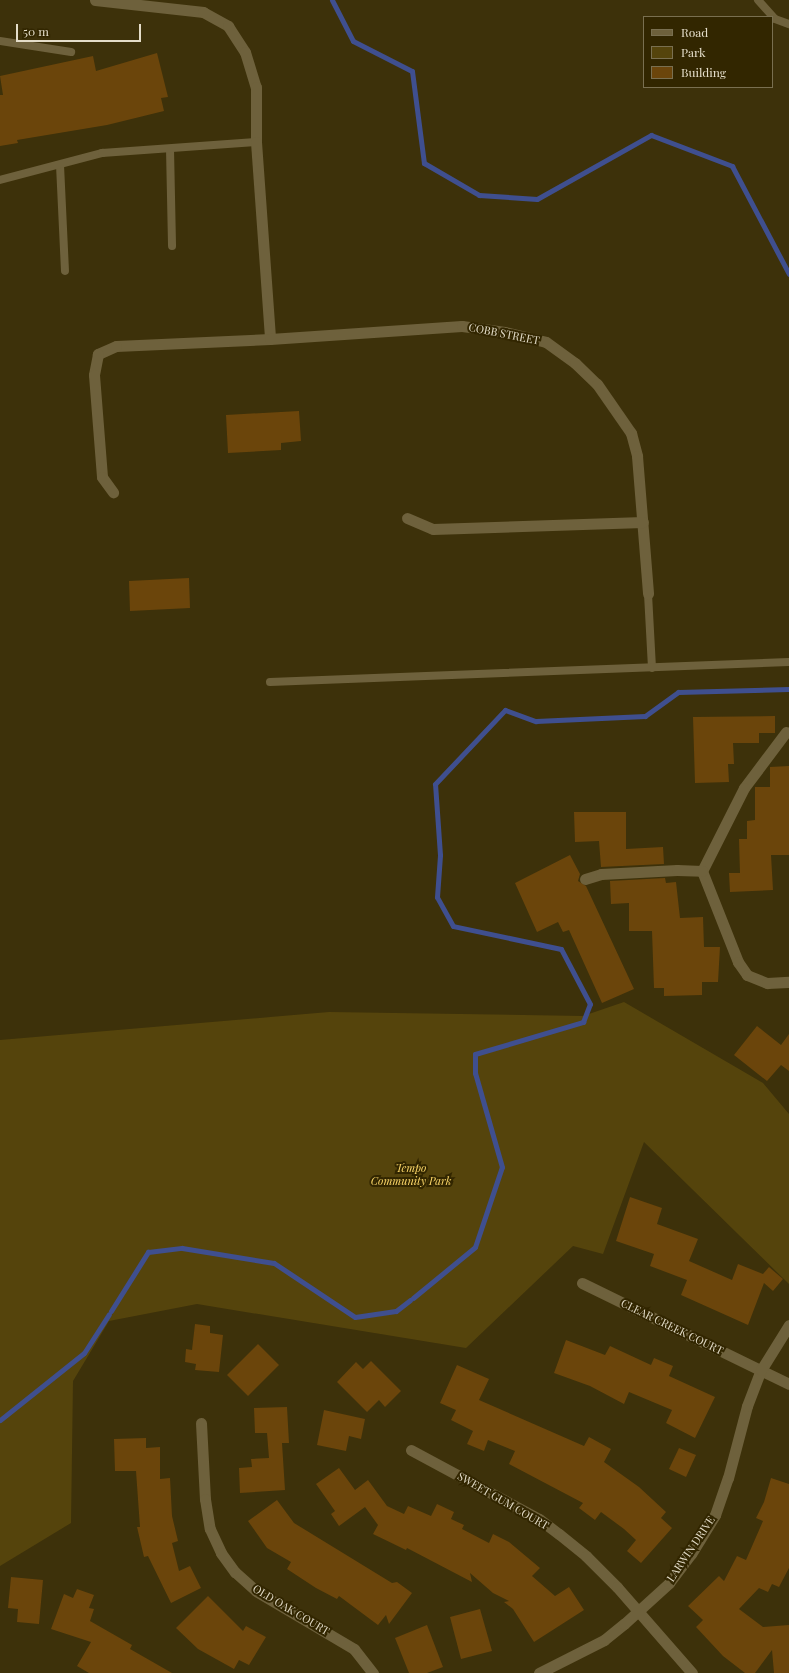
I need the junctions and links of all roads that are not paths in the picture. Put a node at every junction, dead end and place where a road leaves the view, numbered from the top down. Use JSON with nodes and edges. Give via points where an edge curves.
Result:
{"nodes":[{"id":1,"x":95,"y":0,"type":"edge"},
{"id":2,"x":758,"y":0,"type":"edge"},
{"id":3,"x":772,"y":16,"type":"edge"},
{"id":4,"x":773,"y":17,"type":"edge"},
{"id":5,"x":789,"y":24,"type":"edge"},
{"id":6,"x":0,"y":41,"type":"edge"},
{"id":7,"x":71,"y":52,"type":"dead end"},
{"id":8,"x":256,"y":142,"type":"junction"},
{"id":9,"x":170,"y":149,"type":"junction"},
{"id":10,"x":60,"y":165,"type":"junction"},
{"id":11,"x":0,"y":180,"type":"edge"},
{"id":12,"x":172,"y":246,"type":"dead end"},
{"id":13,"x":65,"y":271,"type":"dead end"},
{"id":14,"x":270,"y":339,"type":"junction"},
{"id":15,"x":112,"y":492,"type":"dead end"},
{"id":16,"x":407,"y":518,"type":"dead end"},
{"id":17,"x":643,"y":522,"type":"junction"},
{"id":18,"x":648,"y":594,"type":"joint"},
{"id":19,"x":789,"y":662,"type":"edge"},
{"id":20,"x":652,"y":668,"type":"junction"},
{"id":21,"x":270,"y":682,"type":"dead end"},
{"id":22,"x":786,"y":732,"type":"dead end"},
{"id":23,"x":702,"y":872,"type":"junction"},
{"id":24,"x":586,"y":879,"type":"dead end"},
{"id":25,"x":789,"y":982,"type":"edge"},
{"id":26,"x":582,"y":1283,"type":"dead end"},
{"id":27,"x":789,"y":1325,"type":"edge"},
{"id":28,"x":761,"y":1370,"type":"junction"},
{"id":29,"x":789,"y":1384,"type":"edge"},
{"id":30,"x":201,"y":1423,"type":"dead end"},
{"id":31,"x":411,"y":1450,"type":"dead end"},
{"id":32,"x":638,"y":1613,"type":"junction"},
{"id":33,"x":373,"y":1673,"type":"edge"},
{"id":34,"x":539,"y":1673,"type":"edge"},
{"id":35,"x":692,"y":1673,"type":"edge"}],
"edges":[{"from":1,"to":8,"type":"street","via":[[203,12],[228,26],[245,52],[256,86]]},
{"from":2,"to":3,"type":"lane"},
{"from":4,"to":5,"type":"lane"},
{"from":6,"to":7,"type":"lane"},
{"from":8,"to":9,"type":"lane"},
{"from":8,"to":14,"type":"street"},
{"from":9,"to":10,"type":"lane","via":[[102,153]]},
{"from":9,"to":12,"type":"lane"},
{"from":10,"to":11,"type":"lane"},
{"from":10,"to":13,"type":"lane"},
{"from":14,"to":15,"type":"street","name":"COBB STREET","via":[[116,346],[98,354],[94,375],[102,477]]},
{"from":14,"to":17,"type":"street","name":"COBB STREET","via":[[462,326],[505,332],[546,342],[598,384],[631,433],[637,456]]},
{"from":16,"to":17,"type":"street","via":[[433,529]]},
{"from":17,"to":18,"type":"street","name":"COBB STREET"},
{"from":18,"to":20,"type":"lane"},
{"from":19,"to":20,"type":"lane"},
{"from":20,"to":21,"type":"lane"},
{"from":22,"to":23,"type":"street","via":[[744,788]]},
{"from":23,"to":24,"type":"street","via":[[677,870],[601,874]]},
{"from":23,"to":25,"type":"street","via":[[738,962],[747,975],[767,983]]},
{"from":26,"to":28,"type":"street","name":"CLEAR CREEK COURT"},
{"from":27,"to":28,"type":"street","name":"LARWIN DRIVE"},
{"from":28,"to":29,"type":"street","name":"CLEAR CREEK COURT"},
{"from":28,"to":32,"type":"street","name":"LARWIN DRIVE","via":[[747,1406],[728,1478],[715,1515],[669,1583]]},
{"from":30,"to":33,"type":"street","name":"OLD OAK COURT","via":[[205,1499],[210,1529],[221,1553],[234,1572],[256,1591],[354,1649]]},
{"from":31,"to":32,"type":"street","name":"SWEET GUM COURT","via":[[539,1519],[586,1556]]},
{"from":32,"to":34,"type":"street","name":"LARWIN DRIVE","via":[[604,1640]]},
{"from":32,"to":35,"type":"street","name":"SWEET GUM COURT"}]}
